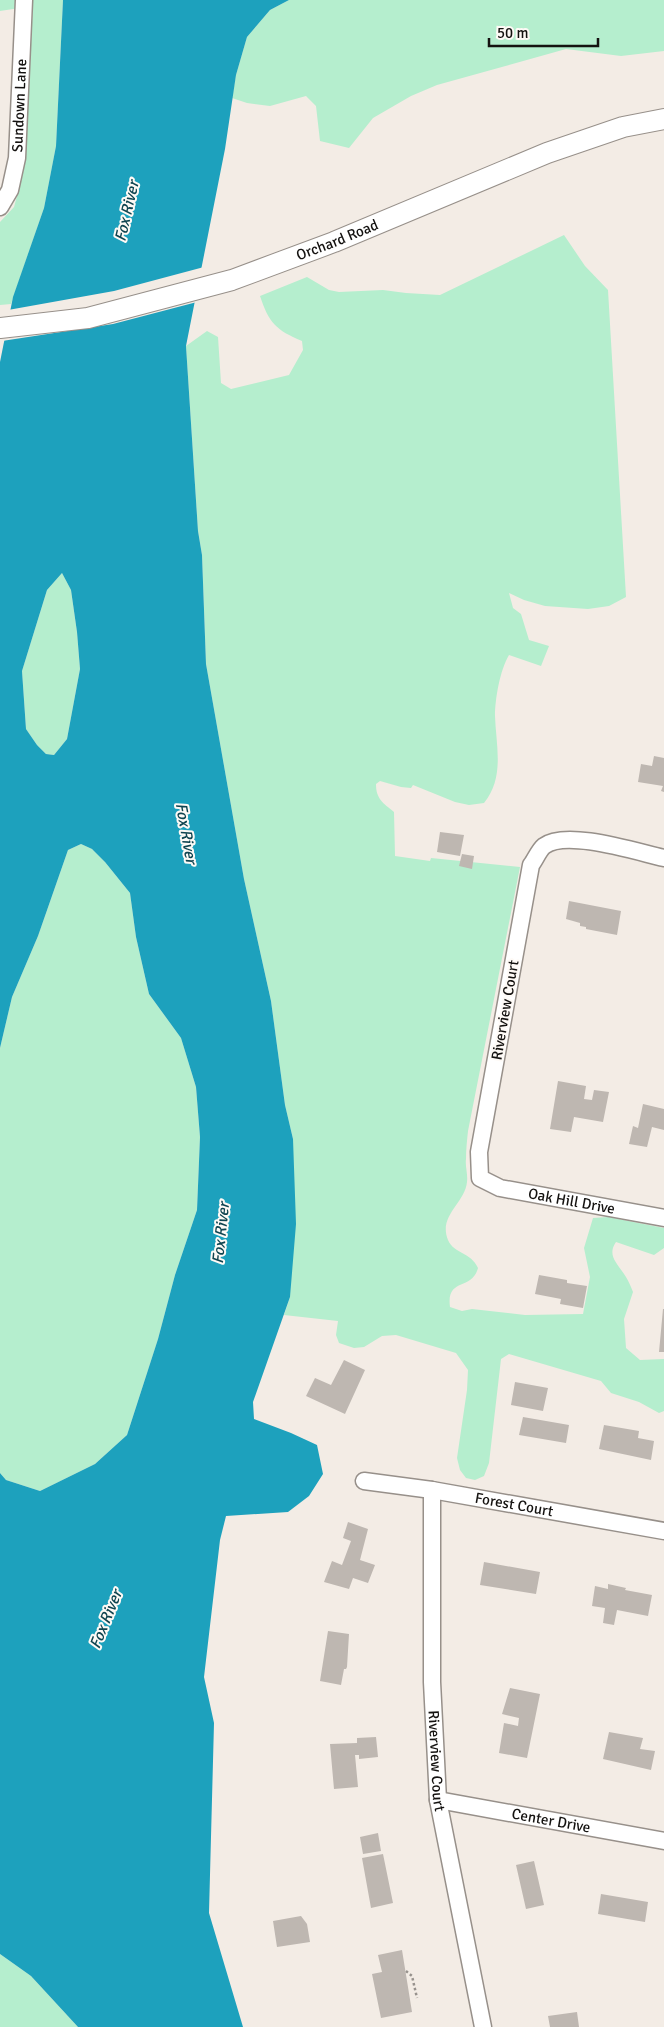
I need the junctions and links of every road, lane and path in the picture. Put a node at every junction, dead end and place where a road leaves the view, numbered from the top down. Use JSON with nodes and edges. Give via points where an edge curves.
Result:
{"nodes":[{"id":1,"x":24,"y":0,"type":"edge"},
{"id":2,"x":664,"y":119,"type":"edge"},
{"id":3,"x":0,"y":207,"type":"edge"},
{"id":4,"x":0,"y":328,"type":"edge"},
{"id":5,"x":664,"y":858,"type":"edge"},
{"id":6,"x":480,"y":1178,"type":"joint"},
{"id":7,"x":664,"y":1218,"type":"edge"},
{"id":8,"x":364,"y":1481,"type":"dead end"},
{"id":9,"x":432,"y":1490,"type":"junction"},
{"id":10,"x":664,"y":1531,"type":"edge"},
{"id":11,"x":438,"y":1800,"type":"junction"},
{"id":12,"x":664,"y":1841,"type":"edge"},
{"id":13,"x":406,"y":1971,"type":"dead end"},
{"id":14,"x":417,"y":1998,"type":"dead end"},
{"id":15,"x":483,"y":2027,"type":"edge"}],
"edges":[{"from":1,"to":3,"type":"street","name":"Sundown Lane","via":[[17,158],[10,190]]},
{"from":2,"to":4,"type":"main road","name":"Orchard Road","via":[[623,128],[547,153],[334,242],[232,280],[88,318]]},
{"from":5,"to":6,"type":"street","name":"Riverview Court","via":[[567,838],[544,846],[531,865],[479,1152]]},
{"from":6,"to":7,"type":"street","name":"Oak Hill Drive","via":[[500,1188]]},
{"from":8,"to":9,"type":"street","name":"Forest Court"},
{"from":9,"to":10,"type":"street","name":"Forest Court"},
{"from":9,"to":11,"type":"street","name":"Riverview Court","via":[[432,1682]]},
{"from":11,"to":12,"type":"street","name":"Center Drive"},
{"from":11,"to":15,"type":"street","name":"Riverview Court"},
{"from":13,"to":14,"type":"path","via":[[412,1976]]}]}
